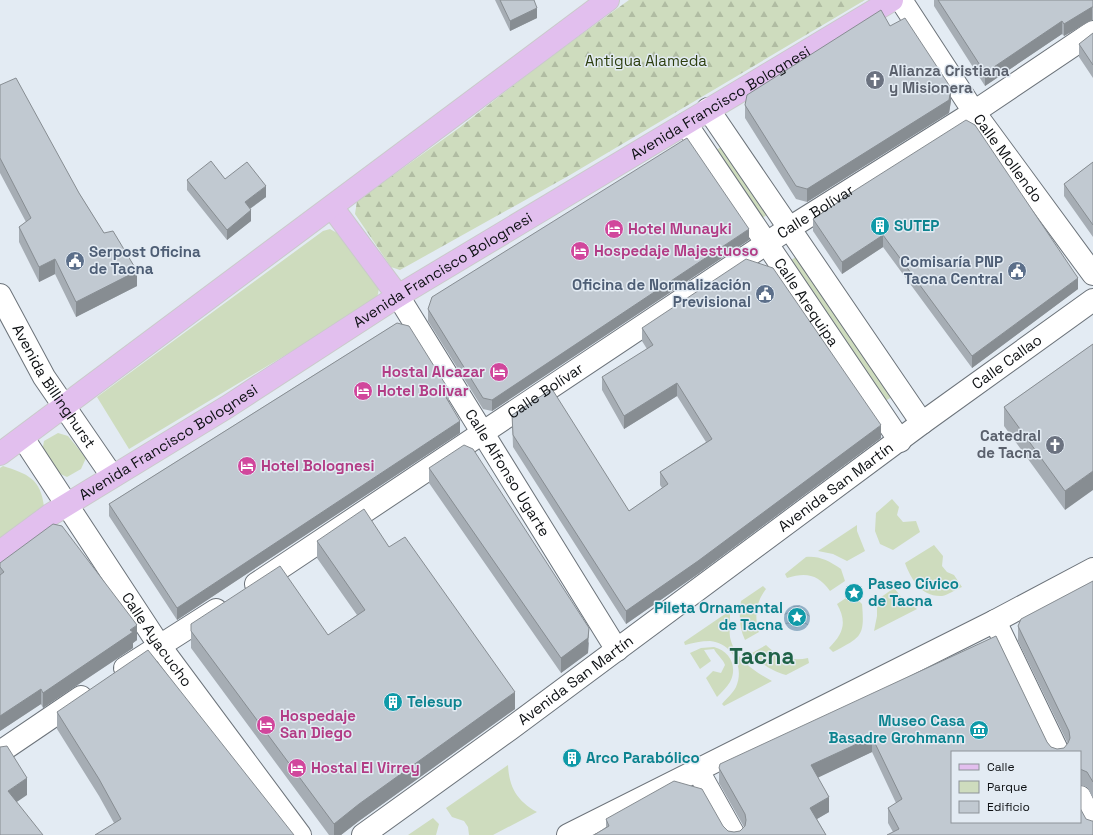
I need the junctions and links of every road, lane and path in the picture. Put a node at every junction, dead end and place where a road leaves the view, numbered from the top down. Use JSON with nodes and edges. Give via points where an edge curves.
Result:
{"nodes":[{"id":1,"x":608,"y":0,"type":"edge"},
{"id":2,"x":892,"y":0,"type":"edge"},
{"id":3,"x":900,"y":0,"type":"edge"},
{"id":4,"x":1093,"y":32,"type":"edge"},
{"id":5,"x":708,"y":109,"type":"junction"},
{"id":6,"x":974,"y":112,"type":"junction"},
{"id":7,"x":686,"y":124,"type":"junction"},
{"id":8,"x":332,"y":207,"type":"junction"},
{"id":9,"x":788,"y":229,"type":"junction"},
{"id":10,"x":767,"y":244,"type":"junction"},
{"id":11,"x":1093,"y":274,"type":"edge"},
{"id":12,"x":0,"y":295,"type":"edge"},
{"id":13,"x":398,"y":296,"type":"junction"},
{"id":14,"x":1093,"y":300,"type":"edge"},
{"id":15,"x":63,"y":406,"type":"junction"},
{"id":16,"x":922,"y":423,"type":"junction"},
{"id":17,"x":484,"y":434,"type":"junction"},
{"id":18,"x":23,"y":438,"type":"junction"},
{"id":19,"x":900,"y":441,"type":"junction"},
{"id":20,"x":0,"y":454,"type":"edge"},
{"id":21,"x":112,"y":476,"type":"junction"},
{"id":22,"x":66,"y":505,"type":"junction"},
{"id":23,"x":0,"y":552,"type":"edge"},
{"id":24,"x":1093,"y":569,"type":"edge"},
{"id":25,"x":995,"y":621,"type":"junction"},
{"id":26,"x":159,"y":645,"type":"junction"},
{"id":27,"x":617,"y":650,"type":"junction"},
{"id":28,"x":1058,"y":751,"type":"edge"},
{"id":29,"x":0,"y":752,"type":"edge"},
{"id":30,"x":697,"y":769,"type":"junction"},
{"id":31,"x":1081,"y":799,"type":"edge"},
{"id":32,"x":1093,"y":824,"type":"edge"},
{"id":33,"x":300,"y":835,"type":"edge"},
{"id":34,"x":363,"y":835,"type":"edge"},
{"id":35,"x":568,"y":835,"type":"edge"},
{"id":36,"x":734,"y":835,"type":"edge"}],
"edges":[{"from":1,"to":8,"type":"main road"},
{"from":2,"to":5,"type":"main road","name":"Avenida Francisco Bolognesi"},
{"from":3,"to":6,"type":"street","name":"Calle Mollendo"},
{"from":4,"to":6,"type":"street","name":"Calle Bolívar"},
{"from":5,"to":7,"type":"main road","name":"Avenida Francisco Bolognesi"},
{"from":5,"to":9,"type":"street","name":"Calle Arequipa"},
{"from":6,"to":9,"type":"street","name":"Calle Bolívar"},
{"from":6,"to":11,"type":"street","name":"Calle Mollendo"},
{"from":7,"to":10,"type":"street","name":"Calle Arequipa"},
{"from":7,"to":13,"type":"main road","name":"Avenida Francisco Bolognesi"},
{"from":8,"to":13,"type":"main road"},
{"from":8,"to":15,"type":"main road"},
{"from":9,"to":10,"type":"street","name":"Calle Bolívar"},
{"from":9,"to":16,"type":"street","name":"Calle Arequipa"},
{"from":10,"to":17,"type":"street","name":"Calle Bolívar"},
{"from":10,"to":19,"type":"street","name":"Calle Arequipa"},
{"from":12,"to":15,"type":"street","name":"Avenida Billinghurst","via":[[44,377]]},
{"from":13,"to":17,"type":"street","name":"Calle Alfonso Ugarte"},
{"from":13,"to":21,"type":"main road","name":"Avenida Francisco Bolognesi","via":[[227,407]]},
{"from":14,"to":16,"type":"street","name":"Calle Callao"},
{"from":15,"to":18,"type":"main road"},
{"from":15,"to":21,"type":"street","name":"Avenida Billinghurst"},
{"from":16,"to":19,"type":"street","name":"Avenida San Martín"},
{"from":17,"to":26,"type":"street","name":"Calle Bolívar"},
{"from":17,"to":27,"type":"street","name":"Calle Alfonso Ugarte"},
{"from":18,"to":20,"type":"main road"},
{"from":18,"to":22,"type":"street","name":"Calle Ayacucho"},
{"from":19,"to":27,"type":"street","name":"Avenida San Martín"},
{"from":21,"to":22,"type":"main road","name":"Avenida Francisco Bolognesi"},
{"from":22,"to":23,"type":"main road","name":"Avenida Francisco Bolognesi"},
{"from":22,"to":26,"type":"street","name":"Calle Ayacucho"},
{"from":24,"to":25,"type":"street"},
{"from":25,"to":28,"type":"street"},
{"from":25,"to":30,"type":"street"},
{"from":26,"to":29,"type":"street","name":"Calle Bolívar"},
{"from":26,"to":33,"type":"street","name":"Calle Ayacucho"},
{"from":27,"to":34,"type":"street","name":"Avenida San Martín"},
{"from":30,"to":35,"type":"street"},
{"from":30,"to":36,"type":"street"},
{"from":31,"to":32,"type":"street"}]}
